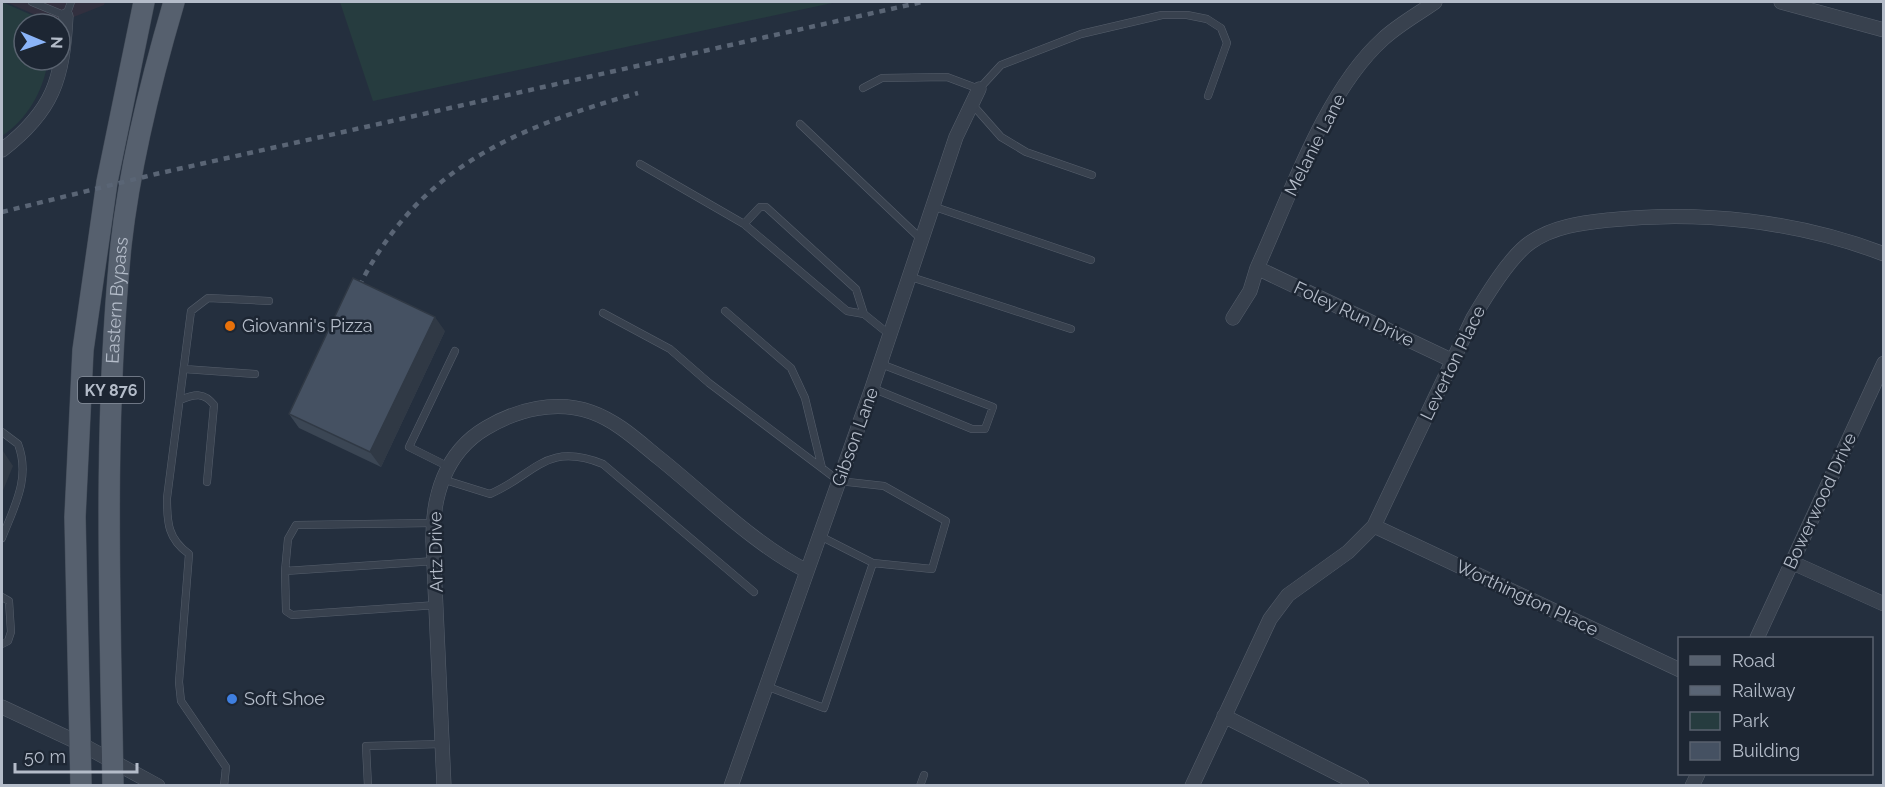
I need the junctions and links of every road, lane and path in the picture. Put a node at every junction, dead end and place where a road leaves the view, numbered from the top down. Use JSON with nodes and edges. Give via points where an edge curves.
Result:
{"nodes":[{"id":1,"x":32,"y":2,"type":"edge"},
{"id":2,"x":144,"y":2,"type":"edge"},
{"id":3,"x":174,"y":2,"type":"edge"},
{"id":4,"x":1435,"y":2,"type":"edge"},
{"id":5,"x":1781,"y":2,"type":"edge"},
{"id":6,"x":56,"y":12,"type":"edge"},
{"id":7,"x":1884,"y":30,"type":"edge"},
{"id":8,"x":59,"y":72,"type":"edge"},
{"id":9,"x":863,"y":88,"type":"dead end"},
{"id":10,"x":979,"y":89,"type":"junction"},
{"id":11,"x":1208,"y":96,"type":"dead end"},
{"id":12,"x":971,"y":103,"type":"junction"},
{"id":13,"x":800,"y":124,"type":"dead end"},
{"id":14,"x":2,"y":150,"type":"edge"},
{"id":15,"x":640,"y":164,"type":"dead end"},
{"id":16,"x":1092,"y":175,"type":"dead end"},
{"id":17,"x":934,"y":207,"type":"junction"},
{"id":18,"x":744,"y":224,"type":"junction"},
{"id":19,"x":923,"y":241,"type":"junction"},
{"id":20,"x":1884,"y":254,"type":"edge"},
{"id":21,"x":1091,"y":260,"type":"dead end"},
{"id":22,"x":1257,"y":268,"type":"junction"},
{"id":23,"x":911,"y":277,"type":"junction"},
{"id":24,"x":269,"y":301,"type":"dead end"},
{"id":25,"x":725,"y":311,"type":"dead end"},
{"id":26,"x":603,"y":313,"type":"dead end"},
{"id":27,"x":864,"y":314,"type":"junction"},
{"id":28,"x":1233,"y":318,"type":"dead end"},
{"id":29,"x":1071,"y":329,"type":"dead end"},
{"id":30,"x":890,"y":335,"type":"junction"},
{"id":31,"x":455,"y":351,"type":"dead end"},
{"id":32,"x":1451,"y":360,"type":"junction"},
{"id":33,"x":1884,"y":363,"type":"edge"},
{"id":34,"x":880,"y":364,"type":"junction"},
{"id":35,"x":184,"y":369,"type":"junction"},
{"id":36,"x":255,"y":374,"type":"dead end"},
{"id":37,"x":872,"y":388,"type":"junction"},
{"id":38,"x":180,"y":400,"type":"junction"},
{"id":39,"x":2,"y":432,"type":"edge"},
{"id":40,"x":822,"y":468,"type":"junction"},
{"id":41,"x":446,"y":473,"type":"junction"},
{"id":42,"x":840,"y":481,"type":"junction"},
{"id":43,"x":207,"y":482,"type":"dead end"},
{"id":44,"x":433,"y":523,"type":"junction"},
{"id":45,"x":1374,"y":526,"type":"junction"},
{"id":46,"x":820,"y":536,"type":"junction"},
{"id":47,"x":2,"y":538,"type":"edge"},
{"id":48,"x":435,"y":561,"type":"junction"},
{"id":49,"x":1791,"y":562,"type":"junction"},
{"id":50,"x":873,"y":563,"type":"junction"},
{"id":51,"x":285,"y":571,"type":"junction"},
{"id":52,"x":807,"y":572,"type":"junction"},
{"id":53,"x":754,"y":592,"type":"dead end"},
{"id":54,"x":2,"y":597,"type":"edge"},
{"id":55,"x":1884,"y":604,"type":"edge"},
{"id":56,"x":437,"y":605,"type":"junction"},
{"id":57,"x":1758,"y":637,"type":"edge"},
{"id":58,"x":2,"y":645,"type":"edge"},
{"id":59,"x":1678,"y":669,"type":"edge"},
{"id":60,"x":766,"y":686,"type":"junction"},
{"id":61,"x":2,"y":707,"type":"edge"},
{"id":62,"x":1224,"y":716,"type":"junction"},
{"id":63,"x":79,"y":743,"type":"junction"},
{"id":64,"x":442,"y":744,"type":"junction"},
{"id":65,"x":113,"y":761,"type":"junction"},
{"id":66,"x":924,"y":775,"type":"dead end"},
{"id":67,"x":81,"y":786,"type":"edge"},
{"id":68,"x":113,"y":786,"type":"edge"},
{"id":69,"x":158,"y":786,"type":"edge"},
{"id":70,"x":224,"y":786,"type":"edge"},
{"id":71,"x":368,"y":786,"type":"edge"},
{"id":72,"x":444,"y":786,"type":"edge"},
{"id":73,"x":731,"y":786,"type":"edge"},
{"id":74,"x":920,"y":786,"type":"edge"},
{"id":75,"x":1192,"y":786,"type":"edge"},
{"id":76,"x":1362,"y":786,"type":"edge"}],
"edges":[{"from":1,"to":6,"type":"lane"},
{"from":2,"to":63,"type":"main road","name":"Eastern Bypass","number":"KY 876","via":[[107,182],[83,350],[75,517]]},
{"from":3,"to":65,"type":"main road","name":"Eastern Bypass","number":"KY 876","via":[[135,161],[121,243],[113,344],[108,523]]},
{"from":4,"to":22,"type":"street","name":"Melanie Lane","via":[[1382,39],[1352,74],[1316,138]]},
{"from":5,"to":7,"type":"street"},
{"from":8,"to":14,"type":"street","via":[[50,100],[33,123]]},
{"from":9,"to":10,"type":"lane","via":[[882,78],[947,77]]},
{"from":10,"to":11,"type":"lane","via":[[1001,64],[1081,34],[1162,15],[1187,15],[1207,19],[1221,28],[1227,43]]},
{"from":10,"to":12,"type":"street","name":"Gibson Lane"},
{"from":12,"to":16,"type":"lane","via":[[1001,136],[1026,152]]},
{"from":12,"to":17,"type":"street","name":"Gibson Lane"},
{"from":13,"to":19,"type":"lane"},
{"from":15,"to":18,"type":"lane"},
{"from":17,"to":19,"type":"street","name":"Gibson Lane"},
{"from":17,"to":21,"type":"lane"},
{"from":18,"to":27,"type":"lane","via":[[847,311]]},
{"from":18,"to":27,"type":"lane","via":[[760,207],[766,207],[856,289]]},
{"from":19,"to":23,"type":"street","name":"Gibson Lane"},
{"from":20,"to":32,"type":"street","name":"Leverton Place","via":[[1779,226],[1696,216],[1568,225],[1530,242],[1491,286]]},
{"from":22,"to":28,"type":"street","name":"Melanie Lane","via":[[1250,291]]},
{"from":22,"to":32,"type":"street","name":"Foley Run Drive"},
{"from":23,"to":29,"type":"lane"},
{"from":23,"to":30,"type":"street","name":"Gibson Lane"},
{"from":24,"to":35,"type":"lane","via":[[208,298],[197,304],[191,311]]},
{"from":25,"to":40,"type":"lane","via":[[791,368],[805,398]]},
{"from":26,"to":40,"type":"lane","via":[[670,349],[708,383]]},
{"from":27,"to":30,"type":"lane"},
{"from":30,"to":34,"type":"street","name":"Gibson Lane"},
{"from":31,"to":41,"type":"lane","via":[[410,447]]},
{"from":32,"to":45,"type":"street","name":"Leverton Place"},
{"from":33,"to":49,"type":"street","name":"Bowerwood Drive"},
{"from":34,"to":37,"type":"street","name":"Gibson Lane"},
{"from":34,"to":37,"type":"lane","via":[[993,406],[985,429],[972,429]]},
{"from":35,"to":36,"type":"lane"},
{"from":35,"to":38,"type":"lane"},
{"from":37,"to":42,"type":"street","name":"Gibson Lane"},
{"from":38,"to":43,"type":"lane","via":[[199,394],[207,396],[214,405]]},
{"from":38,"to":70,"type":"lane","via":[[167,522],[172,539],[189,554],[179,682],[181,701],[226,767]]},
{"from":39,"to":47,"type":"lane","via":[[18,444],[24,467]]},
{"from":40,"to":42,"type":"lane"},
{"from":41,"to":44,"type":"street","name":"Artz Drive","via":[[434,505]]},
{"from":41,"to":52,"type":"street","name":"Artz Drive","via":[[475,436],[499,420],[555,407],[591,412],[635,438],[768,546]]},
{"from":41,"to":53,"type":"lane","via":[[490,494],[536,464],[570,456],[585,457],[603,464]]},
{"from":42,"to":46,"type":"street","name":"Gibson Lane"},
{"from":42,"to":50,"type":"lane","via":[[884,486],[946,521],[932,569]]},
{"from":44,"to":48,"type":"street","name":"Artz Drive"},
{"from":44,"to":51,"type":"lane","via":[[296,525],[288,539]]},
{"from":45,"to":59,"type":"street","name":"Worthington Place"},
{"from":45,"to":62,"type":"street","name":"Leverton Place","via":[[1348,552],[1288,595],[1270,619]]},
{"from":46,"to":50,"type":"lane"},
{"from":46,"to":52,"type":"street","name":"Gibson Lane"},
{"from":48,"to":51,"type":"lane"},
{"from":48,"to":56,"type":"street","name":"Artz Drive"},
{"from":49,"to":55,"type":"street"},
{"from":49,"to":57,"type":"street","name":"Bowerwood Drive"},
{"from":50,"to":60,"type":"lane","via":[[824,708]]},
{"from":51,"to":56,"type":"lane","via":[[285,611],[292,615]]},
{"from":52,"to":60,"type":"street","name":"Gibson Lane"},
{"from":54,"to":58,"type":"lane","via":[[9,601],[11,632]]},
{"from":56,"to":64,"type":"street","name":"Artz Drive"},
{"from":60,"to":73,"type":"street","name":"Gibson Lane"},
{"from":61,"to":63,"type":"street"},
{"from":62,"to":75,"type":"street","name":"Leverton Place"},
{"from":62,"to":76,"type":"street"},
{"from":63,"to":65,"type":"street"},
{"from":63,"to":67,"type":"main road","name":"Eastern Bypass","number":"KY 876"},
{"from":64,"to":71,"type":"lane","via":[[366,746]]},
{"from":64,"to":72,"type":"street","name":"Artz Drive"},
{"from":65,"to":68,"type":"main road","name":"Eastern Bypass","number":"KY 876"},
{"from":65,"to":69,"type":"street"},
{"from":66,"to":74,"type":"lane"}]}
